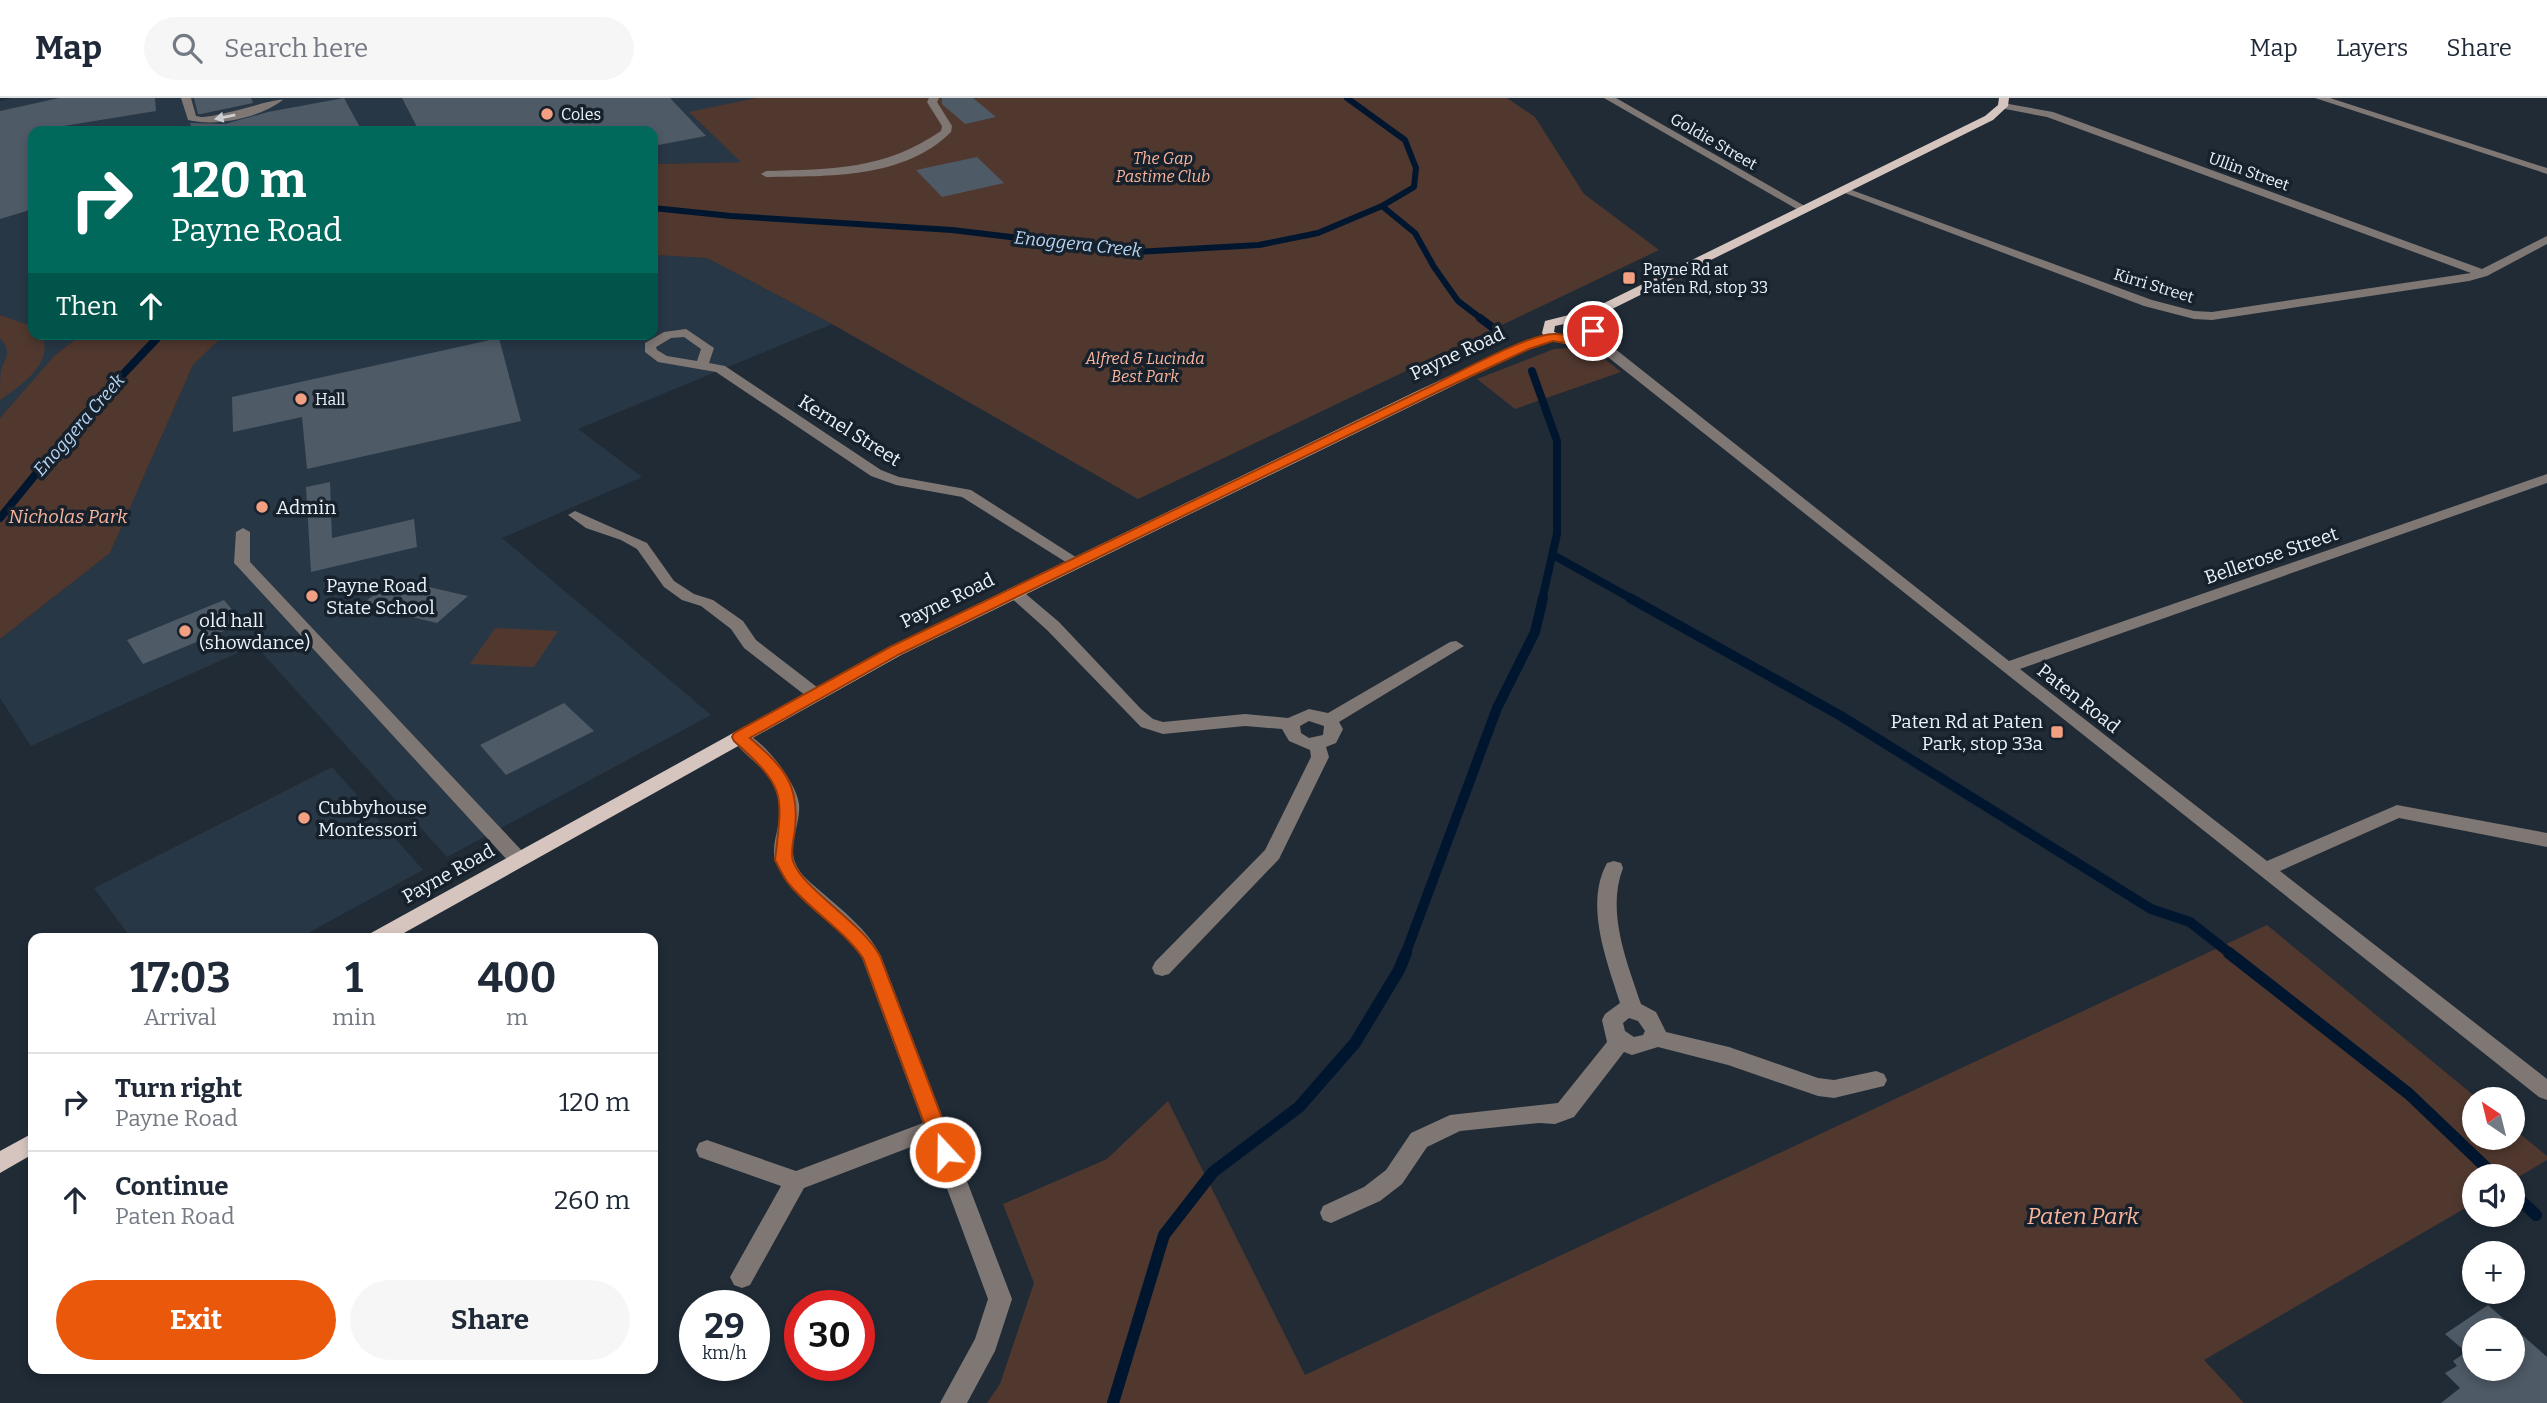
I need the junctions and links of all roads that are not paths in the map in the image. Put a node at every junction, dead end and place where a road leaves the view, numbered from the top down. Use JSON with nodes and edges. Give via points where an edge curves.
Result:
{"nodes":[{"id":1,"x":186,"y":98,"type":"edge"},
{"id":2,"x":934,"y":98,"type":"edge"},
{"id":3,"x":1609,"y":98,"type":"edge"},
{"id":4,"x":2320,"y":98,"type":"edge"},
{"id":5,"x":278,"y":100,"type":"dead end"},
{"id":6,"x":2004,"y":102,"type":"edge"},
{"id":7,"x":2547,"y":171,"type":"edge"},
{"id":8,"x":765,"y":174,"type":"dead end"},
{"id":9,"x":1842,"y":191,"type":"junction"},
{"id":10,"x":1804,"y":209,"type":"junction"},
{"id":11,"x":2547,"y":239,"type":"edge"},
{"id":12,"x":2483,"y":273,"type":"junction"},
{"id":13,"x":1584,"y":330,"type":"junction"},
{"id":14,"x":1553,"y":337,"type":"junction"},
{"id":15,"x":702,"y":364,"type":"dead end"},
{"id":16,"x":2547,"y":478,"type":"edge"},
{"id":17,"x":575,"y":515,"type":"dead end"},
{"id":18,"x":243,"y":532,"type":"dead end"},
{"id":19,"x":1077,"y":563,"type":"junction"},
{"id":20,"x":1014,"y":592,"type":"junction"},
{"id":21,"x":1456,"y":646,"type":"dead end"},
{"id":22,"x":2007,"y":668,"type":"junction"},
{"id":23,"x":816,"y":695,"type":"junction"},
{"id":24,"x":1329,"y":720,"type":"junction"},
{"id":25,"x":1292,"y":724,"type":"junction"},
{"id":26,"x":740,"y":737,"type":"junction"},
{"id":27,"x":1317,"y":744,"type":"junction"},
{"id":28,"x":2547,"y":840,"type":"edge"},
{"id":29,"x":518,"y":859,"type":"junction"},
{"id":30,"x":1614,"y":868,"type":"dead end"},
{"id":31,"x":2265,"y":870,"type":"junction"},
{"id":32,"x":387,"y":933,"type":"edge"},
{"id":33,"x":1162,"y":968,"type":"dead end"},
{"id":34,"x":1632,"y":1010,"type":"junction"},
{"id":35,"x":1654,"y":1038,"type":"junction"},
{"id":36,"x":1620,"y":1041,"type":"junction"},
{"id":37,"x":1875,"y":1080,"type":"dead end"},
{"id":38,"x":2547,"y":1091,"type":"edge"},
{"id":39,"x":935,"y":1128,"type":"junction"},
{"id":40,"x":28,"y":1145,"type":"edge"},
{"id":41,"x":707,"y":1150,"type":"dead end"},
{"id":42,"x":0,"y":1163,"type":"edge"},
{"id":43,"x":796,"y":1181,"type":"junction"},
{"id":44,"x":1331,"y":1213,"type":"dead end"},
{"id":45,"x":742,"y":1277,"type":"dead end"},
{"id":46,"x":953,"y":1403,"type":"edge"}],
"edges":[{"from":5,"to":1,"type":"street","one_way":true,"via":[[204,121],[192,118]]},
{"from":2,"to":8,"type":"street","via":[[946,132],[898,162],[830,172]]},
{"from":3,"to":10,"type":"street","name":"Goldie Street"},
{"from":4,"to":7,"type":"street"},
{"from":6,"to":9,"type":"main road","via":[[1989,118]]},
{"from":6,"to":12,"type":"street","name":"Ullin Street","via":[[2049,114]]},
{"from":9,"to":10,"type":"main road"},
{"from":9,"to":12,"type":"street","name":"Kirri Street","via":[[2148,303],[2194,315],[2212,316]]},
{"from":10,"to":13,"type":"main road","via":[[1598,311]]},
{"from":11,"to":12,"type":"street","name":"Kirri Street"},
{"from":13,"to":14,"type":"main road","name":"Paten Road","via":[[1566,341]]},
{"from":13,"to":14,"type":"main road","via":[[1569,319],[1554,321],[1547,327]]},
{"from":13,"to":22,"type":"street","name":"Paten Road"},
{"from":14,"to":19,"type":"main road","name":"Payne Road","via":[[1420,395]]},
{"from":15,"to":19,"type":"street","name":"Kernel Street","via":[[720,369],[876,472],[896,481],[966,493]]},
{"from":16,"to":22,"type":"street","name":"Bellerose Street"},
{"from":17,"to":23,"type":"street","via":[[642,546],[668,584],[707,603],[737,625],[750,644]]},
{"from":18,"to":29,"type":"street","via":[[242,563]]},
{"from":19,"to":20,"type":"main road","name":"Payne Road"},
{"from":20,"to":23,"type":"main road","name":"Payne Road"},
{"from":20,"to":25,"type":"street","via":[[1147,723],[1163,728],[1245,720]]},
{"from":21,"to":24,"type":"street"},
{"from":22,"to":31,"type":"street","name":"Paten Road"},
{"from":23,"to":26,"type":"main road","name":"Payne Road"},
{"from":24,"to":25,"type":"street","via":[[1309,715]]},
{"from":24,"to":27,"type":"street","via":[[1333,734]]},
{"from":25,"to":27,"type":"street","via":[[1297,741]]},
{"from":26,"to":29,"type":"main road","name":"Payne Road"},
{"from":26,"to":39,"type":"street","via":[[780,779],[790,804],[783,860],[795,879],[859,938],[871,956]]},
{"from":27,"to":33,"type":"street","via":[[1320,757],[1272,854]]},
{"from":28,"to":31,"type":"street","via":[[2397,810]]},
{"from":29,"to":32,"type":"main road","name":"Payne Road"},
{"from":30,"to":34,"type":"street","via":[[1607,879],[1610,936]]},
{"from":31,"to":38,"type":"street","name":"Paten Road"},
{"from":34,"to":35,"type":"street","via":[[1652,1021]]},
{"from":34,"to":36,"type":"street","via":[[1612,1020],[1612,1031]]},
{"from":35,"to":36,"type":"street","via":[[1639,1046]]},
{"from":35,"to":37,"type":"street","via":[[1730,1056],[1818,1087],[1834,1089]]},
{"from":36,"to":44,"type":"street","via":[[1566,1110],[1555,1115],[1458,1122],[1419,1140],[1394,1177],[1372,1194]]},
{"from":39,"to":43,"type":"street"},
{"from":39,"to":46,"type":"street","via":[[1000,1299],[986,1343]]},
{"from":40,"to":42,"type":"main road"},
{"from":41,"to":43,"type":"street"},
{"from":43,"to":45,"type":"street"}]}
